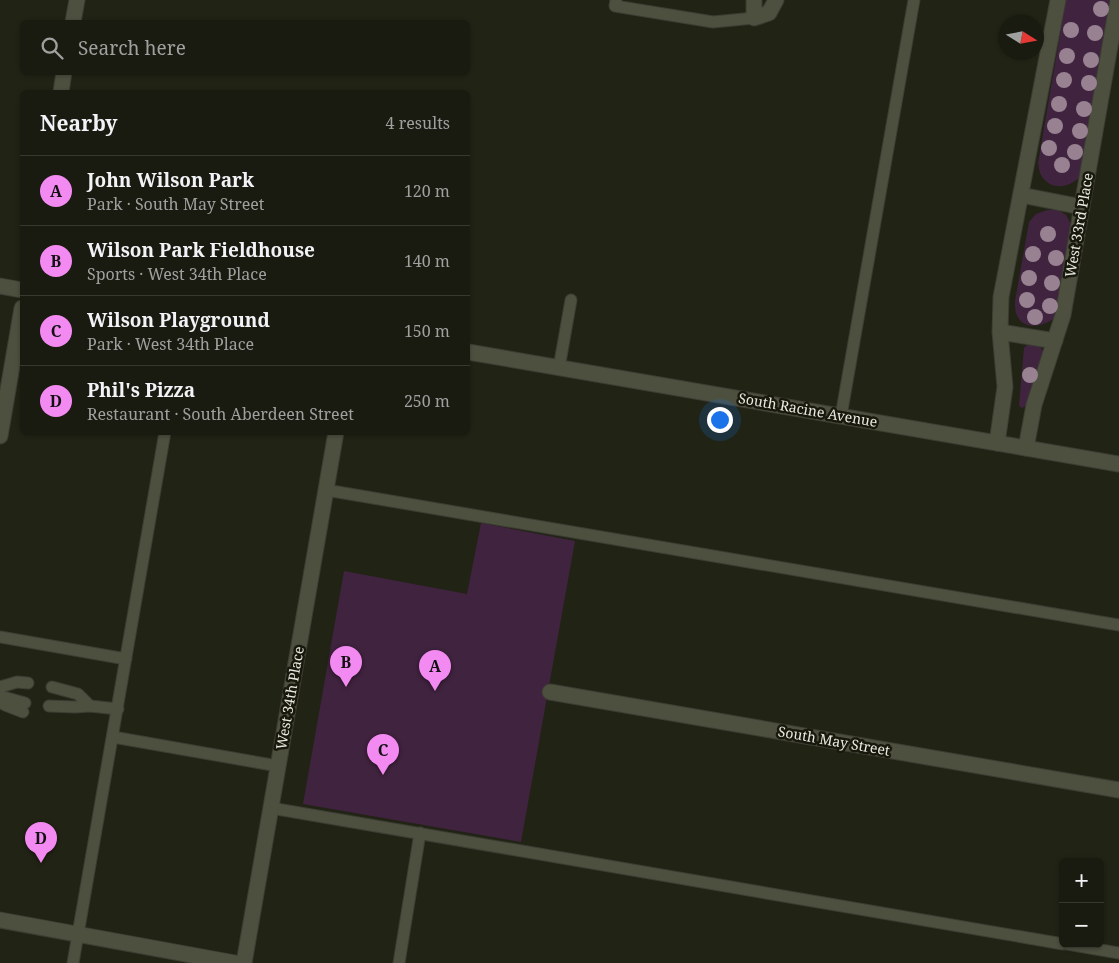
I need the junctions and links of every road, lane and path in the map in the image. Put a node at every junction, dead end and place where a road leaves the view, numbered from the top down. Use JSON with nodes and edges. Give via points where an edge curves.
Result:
{"nodes":[{"id":1,"x":78,"y":0,"type":"edge"},
{"id":2,"x":616,"y":0,"type":"edge"},
{"id":3,"x":754,"y":0,"type":"edge"},
{"id":4,"x":776,"y":0,"type":"edge"},
{"id":5,"x":914,"y":0,"type":"edge"},
{"id":6,"x":1058,"y":0,"type":"edge"},
{"id":7,"x":1118,"y":0,"type":"edge"},
{"id":8,"x":754,"y":18,"type":"junction"},
{"id":9,"x":73,"y":20,"type":"edge"},
{"id":10,"x":64,"y":75,"type":"edge"},
{"id":11,"x":61,"y":90,"type":"edge"},
{"id":12,"x":1021,"y":195,"type":"junction"},
{"id":13,"x":1082,"y":207,"type":"junction"},
{"id":14,"x":0,"y":286,"type":"edge"},
{"id":15,"x":20,"y":290,"type":"edge"},
{"id":16,"x":571,"y":300,"type":"dead end"},
{"id":17,"x":20,"y":320,"type":"edge"},
{"id":18,"x":1000,"y":332,"type":"junction"},
{"id":19,"x":1055,"y":341,"type":"junction"},
{"id":20,"x":470,"y":352,"type":"edge"},
{"id":21,"x":559,"y":368,"type":"junction"},
{"id":22,"x":841,"y":416,"type":"junction"},
{"id":23,"x":164,"y":435,"type":"edge"},
{"id":24,"x":335,"y":435,"type":"edge"},
{"id":25,"x":0,"y":436,"type":"edge"},
{"id":26,"x":997,"y":443,"type":"junction"},
{"id":27,"x":1026,"y":448,"type":"junction"},
{"id":28,"x":1119,"y":464,"type":"edge"},
{"id":29,"x":326,"y":490,"type":"junction"},
{"id":30,"x":1119,"y":625,"type":"edge"},
{"id":31,"x":0,"y":637,"type":"edge"},
{"id":32,"x":126,"y":659,"type":"junction"},
{"id":33,"x":27,"y":686,"type":"dead end"},
{"id":34,"x":0,"y":689,"type":"edge"},
{"id":35,"x":52,"y":690,"type":"dead end"},
{"id":36,"x":550,"y":692,"type":"dead end"},
{"id":37,"x":0,"y":696,"type":"edge"},
{"id":38,"x":0,"y":702,"type":"edge"},
{"id":39,"x":90,"y":706,"type":"junction"},
{"id":40,"x":118,"y":709,"type":"junction"},
{"id":41,"x":48,"y":710,"type":"dead end"},
{"id":42,"x":113,"y":737,"type":"junction"},
{"id":43,"x":278,"y":766,"type":"junction"},
{"id":44,"x":1119,"y":790,"type":"edge"},
{"id":45,"x":271,"y":808,"type":"junction"},
{"id":46,"x":420,"y":833,"type":"junction"},
{"id":47,"x":0,"y":920,"type":"edge"},
{"id":48,"x":78,"y":935,"type":"junction"},
{"id":49,"x":1059,"y":943,"type":"edge"},
{"id":50,"x":1090,"y":948,"type":"edge"},
{"id":51,"x":1119,"y":953,"type":"edge"},
{"id":52,"x":73,"y":963,"type":"edge"},
{"id":53,"x":235,"y":963,"type":"edge"},
{"id":54,"x":244,"y":963,"type":"edge"},
{"id":55,"x":399,"y":963,"type":"edge"}],
"edges":[{"from":1,"to":9,"type":"street"},
{"from":2,"to":8,"type":"lane","via":[[615,6],[713,22]]},
{"from":3,"to":8,"type":"street"},
{"from":4,"to":8,"type":"street","via":[[770,13]]},
{"from":5,"to":22,"type":"lane"},
{"from":6,"to":12,"type":"street"},
{"from":7,"to":13,"type":"street","name":"West 33rd Place"},
{"from":10,"to":11,"type":"street"},
{"from":12,"to":13,"type":"street"},
{"from":12,"to":18,"type":"street","via":[[1001,297]]},
{"from":13,"to":19,"type":"street","name":"West 33rd Place","via":[[1063,315]]},
{"from":14,"to":15,"type":"street"},
{"from":16,"to":21,"type":"lane"},
{"from":17,"to":25,"type":"street"},
{"from":18,"to":19,"type":"street"},
{"from":18,"to":26,"type":"street","via":[[1005,387]]},
{"from":19,"to":27,"type":"street","name":"West 33rd Place","via":[[1034,405]]},
{"from":20,"to":21,"type":"street","name":"South Racine Avenue"},
{"from":21,"to":22,"type":"street","name":"South Racine Avenue"},
{"from":22,"to":26,"type":"street","name":"South Racine Avenue"},
{"from":23,"to":32,"type":"lane"},
{"from":24,"to":29,"type":"street","name":"West 34th Place"},
{"from":26,"to":27,"type":"street","name":"South Racine Avenue"},
{"from":27,"to":28,"type":"street","name":"South Racine Avenue"},
{"from":29,"to":30,"type":"lane"},
{"from":29,"to":43,"type":"street","name":"West 34th Place"},
{"from":31,"to":32,"type":"lane"},
{"from":32,"to":40,"type":"lane"},
{"from":33,"to":34,"type":"lane","via":[[17,682]]},
{"from":35,"to":39,"type":"lane","via":[[78,694]]},
{"from":36,"to":44,"type":"street","name":"South May Street"},
{"from":37,"to":38,"type":"lane","via":[[24,707],[4,706]]},
{"from":39,"to":40,"type":"lane"},
{"from":39,"to":41,"type":"lane"},
{"from":40,"to":42,"type":"lane"},
{"from":42,"to":43,"type":"lane"},
{"from":42,"to":48,"type":"lane"},
{"from":43,"to":45,"type":"street","name":"West 34th Place"},
{"from":45,"to":46,"type":"lane"},
{"from":45,"to":54,"type":"street","name":"West 34th Place"},
{"from":46,"to":49,"type":"lane"},
{"from":46,"to":55,"type":"lane"},
{"from":47,"to":48,"type":"street"},
{"from":48,"to":52,"type":"lane"},
{"from":48,"to":53,"type":"street"},
{"from":50,"to":51,"type":"lane"}]}
